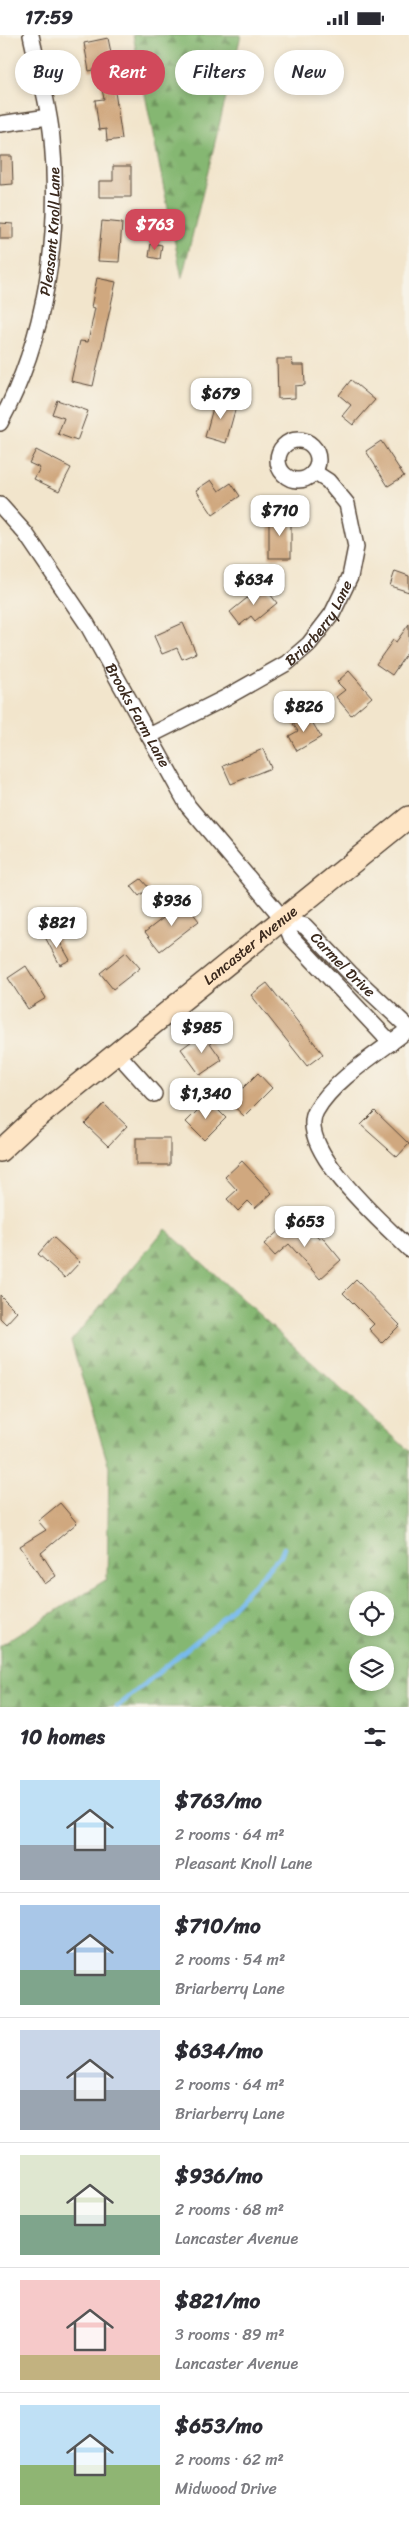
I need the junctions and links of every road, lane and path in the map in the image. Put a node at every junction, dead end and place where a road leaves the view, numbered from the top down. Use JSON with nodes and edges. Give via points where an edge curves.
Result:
{"nodes":[{"id":1,"x":31,"y":35,"type":"edge"},
{"id":2,"x":48,"y":117,"type":"junction"},
{"id":3,"x":0,"y":124,"type":"edge"},
{"id":4,"x":0,"y":423,"type":"edge"},
{"id":5,"x":314,"y":472,"type":"dead end"},
{"id":6,"x":0,"y":505,"type":"edge"},
{"id":7,"x":149,"y":736,"type":"junction"},
{"id":8,"x":409,"y":817,"type":"edge"},
{"id":9,"x":284,"y":920,"type":"junction"},
{"id":10,"x":409,"y":1028,"type":"edge"},
{"id":11,"x":391,"y":1043,"type":"junction"},
{"id":12,"x":118,"y":1054,"type":"junction"},
{"id":13,"x":154,"y":1094,"type":"dead end"},
{"id":14,"x":0,"y":1151,"type":"edge"},
{"id":15,"x":409,"y":1249,"type":"edge"}],
"edges":[{"from":1,"to":2,"type":"street","name":"Pleasant Knoll Lane"},
{"from":2,"to":3,"type":"street"},
{"from":2,"to":4,"type":"street","name":"Pleasant Knoll Lane","via":[[56,194],[50,271],[24,367]]},
{"from":5,"to":7,"type":"street","name":"Briarberry Lane","via":[[328,481],[347,504],[356,547],[350,577],[332,614],[309,644],[287,663]]},
{"from":6,"to":7,"type":"street","name":"Brooks Farm Lane","via":[[26,534],[87,624]]},
{"from":7,"to":9,"type":"street","name":"Brooks Farm Lane","via":[[188,806]]},
{"from":8,"to":9,"type":"main road","name":"Lancaster Avenue"},
{"from":9,"to":10,"type":"street","name":"Carmel Drive","via":[[305,926]]},
{"from":9,"to":11,"type":"street","name":"Carmel Drive","via":[[291,937]]},
{"from":9,"to":12,"type":"main road","name":"Lancaster Avenue"},
{"from":10,"to":11,"type":"street"},
{"from":11,"to":15,"type":"street","via":[[336,1086],[314,1113],[312,1135],[335,1175]]},
{"from":12,"to":13,"type":"street"},
{"from":12,"to":14,"type":"main road","name":"Lancaster Avenue"}]}
